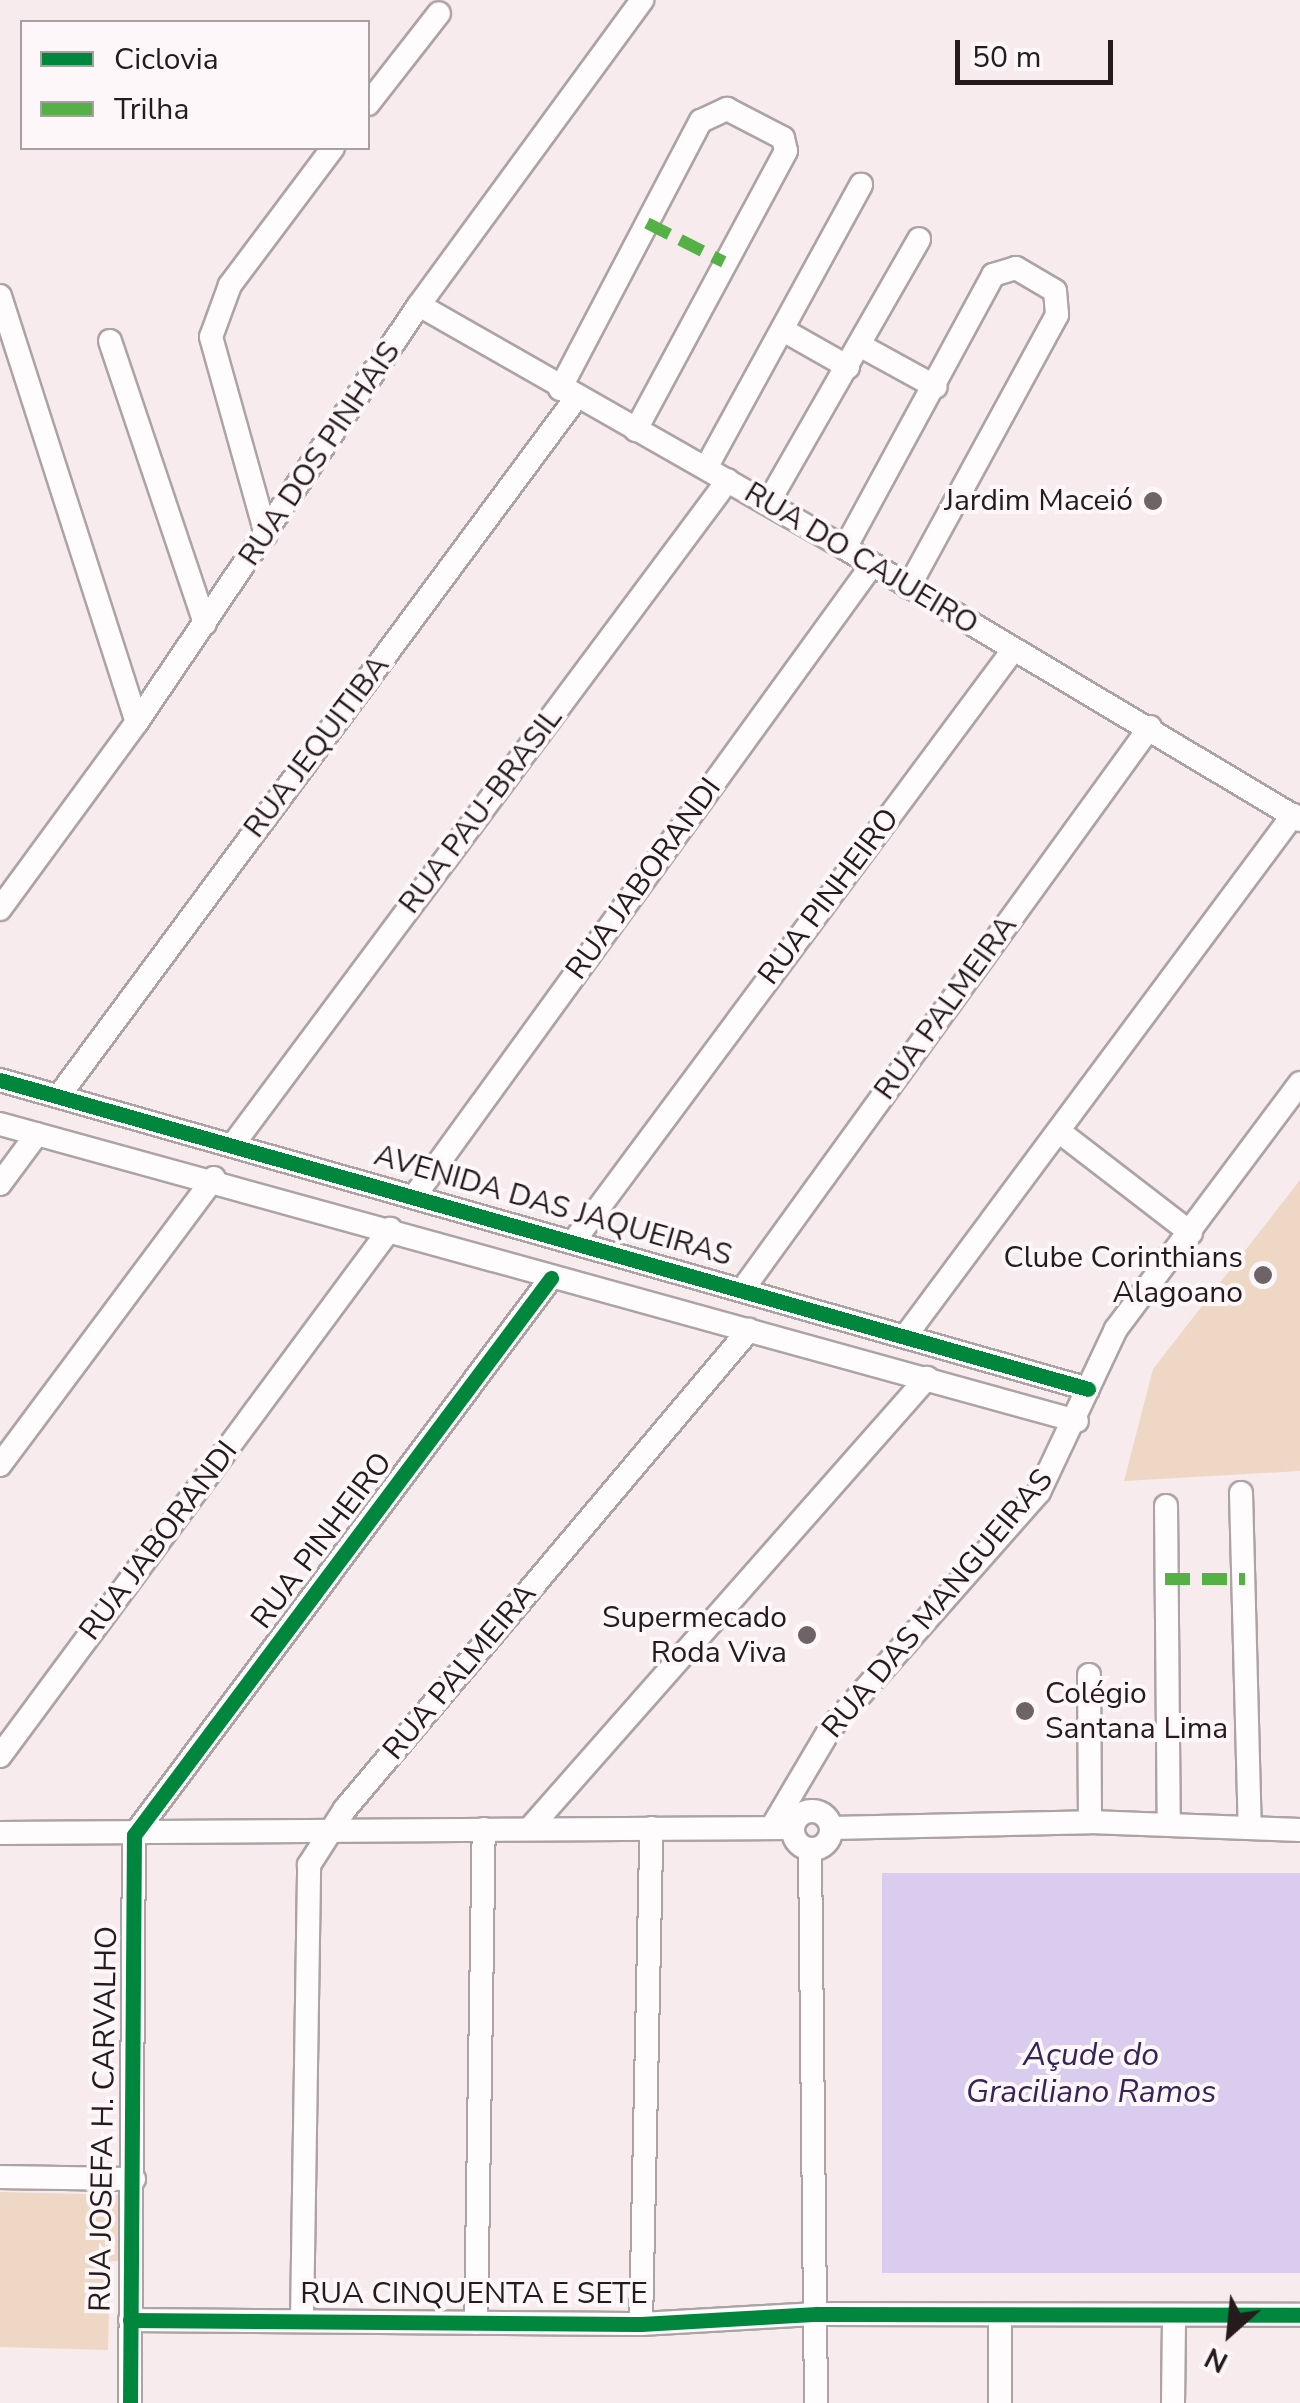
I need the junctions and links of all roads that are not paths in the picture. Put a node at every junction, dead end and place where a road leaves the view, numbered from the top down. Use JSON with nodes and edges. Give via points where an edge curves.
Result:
{"nodes":[{"id":1,"x":642,"y":0,"type":"edge"},
{"id":2,"x":439,"y":13,"type":"dead end"},
{"id":3,"x":370,"y":101,"type":"edge"},
{"id":4,"x":332,"y":150,"type":"edge"},
{"id":5,"x":861,"y":186,"type":"dead end"},
{"id":6,"x":919,"y":239,"type":"dead end"},
{"id":7,"x":0,"y":296,"type":"edge"},
{"id":8,"x":419,"y":305,"type":"junction"},
{"id":9,"x":783,"y":330,"type":"junction"},
{"id":10,"x":110,"y":341,"type":"dead end"},
{"id":11,"x":861,"y":346,"type":"junction"},
{"id":12,"x":848,"y":367,"type":"junction"},
{"id":13,"x":936,"y":387,"type":"junction"},
{"id":14,"x":568,"y":393,"type":"junction"},
{"id":15,"x":636,"y":430,"type":"junction"},
{"id":16,"x":706,"y":468,"type":"junction"},
{"id":17,"x":728,"y":480,"type":"junction"},
{"id":18,"x":768,"y":503,"type":"junction"},
{"id":19,"x":266,"y":534,"type":"junction"},
{"id":20,"x":845,"y":548,"type":"junction"},
{"id":21,"x":872,"y":565,"type":"junction"},
{"id":22,"x":909,"y":587,"type":"junction"},
{"id":23,"x":205,"y":623,"type":"junction"},
{"id":24,"x":1013,"y":650,"type":"junction"},
{"id":25,"x":137,"y":722,"type":"junction"},
{"id":26,"x":1150,"y":728,"type":"junction"},
{"id":27,"x":1296,"y":818,"type":"edge"},
{"id":28,"x":0,"y":909,"type":"edge"},
{"id":29,"x":0,"y":1080,"type":"edge"},
{"id":30,"x":1300,"y":1084,"type":"edge"},
{"id":31,"x":59,"y":1096,"type":"junction"},
{"id":32,"x":0,"y":1124,"type":"edge"},
{"id":33,"x":1061,"y":1133,"type":"junction"},
{"id":34,"x":37,"y":1134,"type":"junction"},
{"id":35,"x":234,"y":1142,"type":"junction"},
{"id":36,"x":340,"y":1173,"type":"junction"},
{"id":37,"x":214,"y":1178,"type":"junction"},
{"id":38,"x":0,"y":1184,"type":"edge"},
{"id":39,"x":416,"y":1194,"type":"junction"},
{"id":40,"x":339,"y":1214,"type":"junction"},
{"id":41,"x":390,"y":1230,"type":"junction"},
{"id":42,"x":1190,"y":1233,"type":"junction"},
{"id":43,"x":574,"y":1241,"type":"junction"},
{"id":44,"x":551,"y":1278,"type":"junction"},
{"id":45,"x":743,"y":1289,"type":"junction"},
{"id":46,"x":749,"y":1330,"type":"junction"},
{"id":47,"x":906,"y":1334,"type":"junction"},
{"id":48,"x":928,"y":1378,"type":"junction"},
{"id":49,"x":1088,"y":1390,"type":"junction"},
{"id":50,"x":1077,"y":1421,"type":"junction"},
{"id":51,"x":0,"y":1465,"type":"edge"},
{"id":52,"x":1241,"y":1494,"type":"dead end"},
{"id":53,"x":1166,"y":1506,"type":"dead end"},
{"id":54,"x":1089,"y":1675,"type":"dead end"},
{"id":55,"x":0,"y":1756,"type":"edge"},
{"id":56,"x":1090,"y":1822,"type":"junction"},
{"id":57,"x":1169,"y":1824,"type":"junction"},
{"id":58,"x":782,"y":1827,"type":"junction"},
{"id":59,"x":531,"y":1828,"type":"junction"},
{"id":60,"x":650,"y":1828,"type":"junction"},
{"id":61,"x":832,"y":1828,"type":"junction"},
{"id":62,"x":1250,"y":1828,"type":"junction"},
{"id":63,"x":484,"y":1829,"type":"junction"},
{"id":64,"x":1300,"y":1830,"type":"edge"},
{"id":65,"x":0,"y":1833,"type":"edge"},
{"id":66,"x":329,"y":1833,"type":"junction"},
{"id":67,"x":134,"y":1835,"type":"junction"},
{"id":68,"x":810,"y":1850,"type":"junction"},
{"id":69,"x":0,"y":2178,"type":"edge"},
{"id":70,"x":134,"y":2180,"type":"junction"},
{"id":71,"x":817,"y":2314,"type":"junction"},
{"id":72,"x":1174,"y":2315,"type":"junction"},
{"id":73,"x":1300,"y":2315,"type":"edge"},
{"id":74,"x":1000,"y":2316,"type":"junction"},
{"id":75,"x":130,"y":2320,"type":"junction"},
{"id":76,"x":302,"y":2320,"type":"junction"},
{"id":77,"x":476,"y":2323,"type":"junction"},
{"id":78,"x":641,"y":2324,"type":"junction"},
{"id":79,"x":130,"y":2403,"type":"edge"},
{"id":80,"x":816,"y":2403,"type":"edge"},
{"id":81,"x":1000,"y":2403,"type":"edge"},
{"id":82,"x":1174,"y":2403,"type":"edge"}],
"edges":[{"from":1,"to":8,"type":"street","name":"RUA DOS PINHAIS"},
{"from":2,"to":3,"type":"street"},
{"from":4,"to":19,"type":"street","via":[[230,285],[211,337],[213,363]]},
{"from":5,"to":9,"type":"street"},
{"from":6,"to":11,"type":"street"},
{"from":7,"to":25,"type":"street"},
{"from":8,"to":14,"type":"street","name":"RUA DO CAJUEIRO"},
{"from":8,"to":19,"type":"street","name":"RUA DOS PINHAIS"},
{"from":9,"to":12,"type":"street"},
{"from":9,"to":16,"type":"street"},
{"from":10,"to":23,"type":"street"},
{"from":11,"to":12,"type":"street"},
{"from":11,"to":13,"type":"street"},
{"from":12,"to":18,"type":"street"},
{"from":13,"to":20,"type":"street"},
{"from":13,"to":22,"type":"street","via":[[1000,269],[1016,268],[1055,291],[1057,315]]},
{"from":14,"to":15,"type":"street","name":"RUA DO CAJUEIRO"},
{"from":14,"to":15,"type":"street","name":"RUA JEQUITIBA","via":[[701,121],[726,109],[783,138],[779,164]]},
{"from":14,"to":31,"type":"street","name":"RUA JEQUITIBA"},
{"from":15,"to":16,"type":"street","name":"RUA DO CAJUEIRO"},
{"from":16,"to":17,"type":"street","name":"RUA DO CAJUEIRO"},
{"from":17,"to":18,"type":"street","name":"RUA DO CAJUEIRO"},
{"from":17,"to":35,"type":"street","name":"RUA PAU-BRASIL"},
{"from":18,"to":20,"type":"street","name":"RUA DO CAJUEIRO"},
{"from":19,"to":23,"type":"street","name":"RUA DOS PINHAIS"},
{"from":20,"to":21,"type":"street","name":"RUA DO CAJUEIRO"},
{"from":21,"to":22,"type":"street","name":"RUA DO CAJUEIRO"},
{"from":21,"to":39,"type":"street","name":"RUA JABORANDI"},
{"from":22,"to":24,"type":"street","name":"RUA DO CAJUEIRO"},
{"from":23,"to":25,"type":"street","name":"RUA DOS PINHAIS"},
{"from":24,"to":26,"type":"street","name":"RUA DO CAJUEIRO"},
{"from":24,"to":43,"type":"street","name":"RUA PINHEIRO"},
{"from":25,"to":28,"type":"street","name":"RUA DOS PINHAIS"},
{"from":26,"to":27,"type":"street","name":"RUA DO CAJUEIRO"},
{"from":26,"to":45,"type":"street","name":"RUA PALMEIRA"},
{"from":27,"to":33,"type":"street"},
{"from":29,"to":31,"type":"street","name":"AVENIDA DAS JAQUEIRAS"},
{"from":30,"to":42,"type":"street","name":"RUA DAS MANGUEIRAS"},
{"from":31,"to":35,"type":"street","name":"AVENIDA DAS JAQUEIRAS"},
{"from":32,"to":34,"type":"street"},
{"from":33,"to":42,"type":"street"},
{"from":33,"to":47,"type":"street"},
{"from":34,"to":37,"type":"street"},
{"from":34,"to":38,"type":"street"},
{"from":35,"to":36,"type":"street","name":"AVENIDA DAS JAQUEIRAS"},
{"from":36,"to":39,"type":"street","name":"AVENIDA DAS JAQUEIRAS"},
{"from":36,"to":40,"type":"street"},
{"from":37,"to":40,"type":"street"},
{"from":37,"to":51,"type":"street"},
{"from":39,"to":43,"type":"street","name":"AVENIDA DAS JAQUEIRAS"},
{"from":40,"to":41,"type":"street"},
{"from":41,"to":44,"type":"street"},
{"from":41,"to":55,"type":"street","name":"RUA JABORANDI"},
{"from":42,"to":49,"type":"street","name":"RUA DAS MANGUEIRAS","via":[[1116,1329]]},
{"from":43,"to":45,"type":"street","name":"AVENIDA DAS JAQUEIRAS"},
{"from":44,"to":46,"type":"street"},
{"from":44,"to":67,"type":"street","name":"RUA PINHEIRO"},
{"from":45,"to":47,"type":"street","name":"AVENIDA DAS JAQUEIRAS"},
{"from":46,"to":48,"type":"street"},
{"from":46,"to":66,"type":"street","name":"RUA PALMEIRA"},
{"from":47,"to":49,"type":"street","name":"AVENIDA DAS JAQUEIRAS"},
{"from":48,"to":50,"type":"street"},
{"from":48,"to":59,"type":"street"},
{"from":49,"to":50,"type":"street","name":"RUA DAS MANGUEIRAS"},
{"from":50,"to":58,"type":"street","name":"RUA DAS MANGUEIRAS","via":[[1040,1492],[830,1729]]},
{"from":52,"to":62,"type":"street"},
{"from":53,"to":57,"type":"street"},
{"from":54,"to":56,"type":"street"},
{"from":56,"to":57,"type":"street"},
{"from":56,"to":61,"type":"street"},
{"from":57,"to":62,"type":"street"},
{"from":58,"to":60,"type":"street"},
{"from":58,"to":61,"type":"street","via":[[818,1811]]},
{"from":58,"to":68,"type":"street"},
{"from":59,"to":60,"type":"street"},
{"from":59,"to":63,"type":"street"},
{"from":60,"to":78,"type":"street"},
{"from":61,"to":68,"type":"street","via":[[822,1848]]},
{"from":62,"to":64,"type":"street"},
{"from":63,"to":66,"type":"street"},
{"from":63,"to":77,"type":"street"},
{"from":65,"to":67,"type":"street"},
{"from":66,"to":67,"type":"street"},
{"from":66,"to":76,"type":"street","name":"RUA PALMEIRA","via":[[309,1866]]},
{"from":67,"to":70,"type":"street","name":"RUA JOSEFA H. CARVALHO"},
{"from":68,"to":71,"type":"street"},
{"from":69,"to":70,"type":"street"},
{"from":70,"to":75,"type":"street","name":"RUA JOSEFA H. CARVALHO"},
{"from":71,"to":74,"type":"street","name":"RUA CINQUENTA E SETE"},
{"from":71,"to":78,"type":"street","name":"RUA CINQUENTA E SETE"},
{"from":71,"to":80,"type":"street"},
{"from":72,"to":73,"type":"street","name":"RUA CINQUENTA E SETE"},
{"from":72,"to":74,"type":"street","name":"RUA CINQUENTA E SETE"},
{"from":72,"to":82,"type":"street"},
{"from":74,"to":81,"type":"street"},
{"from":75,"to":76,"type":"street","name":"RUA CINQUENTA E SETE"},
{"from":75,"to":79,"type":"street","name":"RUA JOSEFA H. CARVALHO"},
{"from":76,"to":77,"type":"street","name":"RUA CINQUENTA E SETE"},
{"from":77,"to":78,"type":"street","name":"RUA CINQUENTA E SETE"}]}
